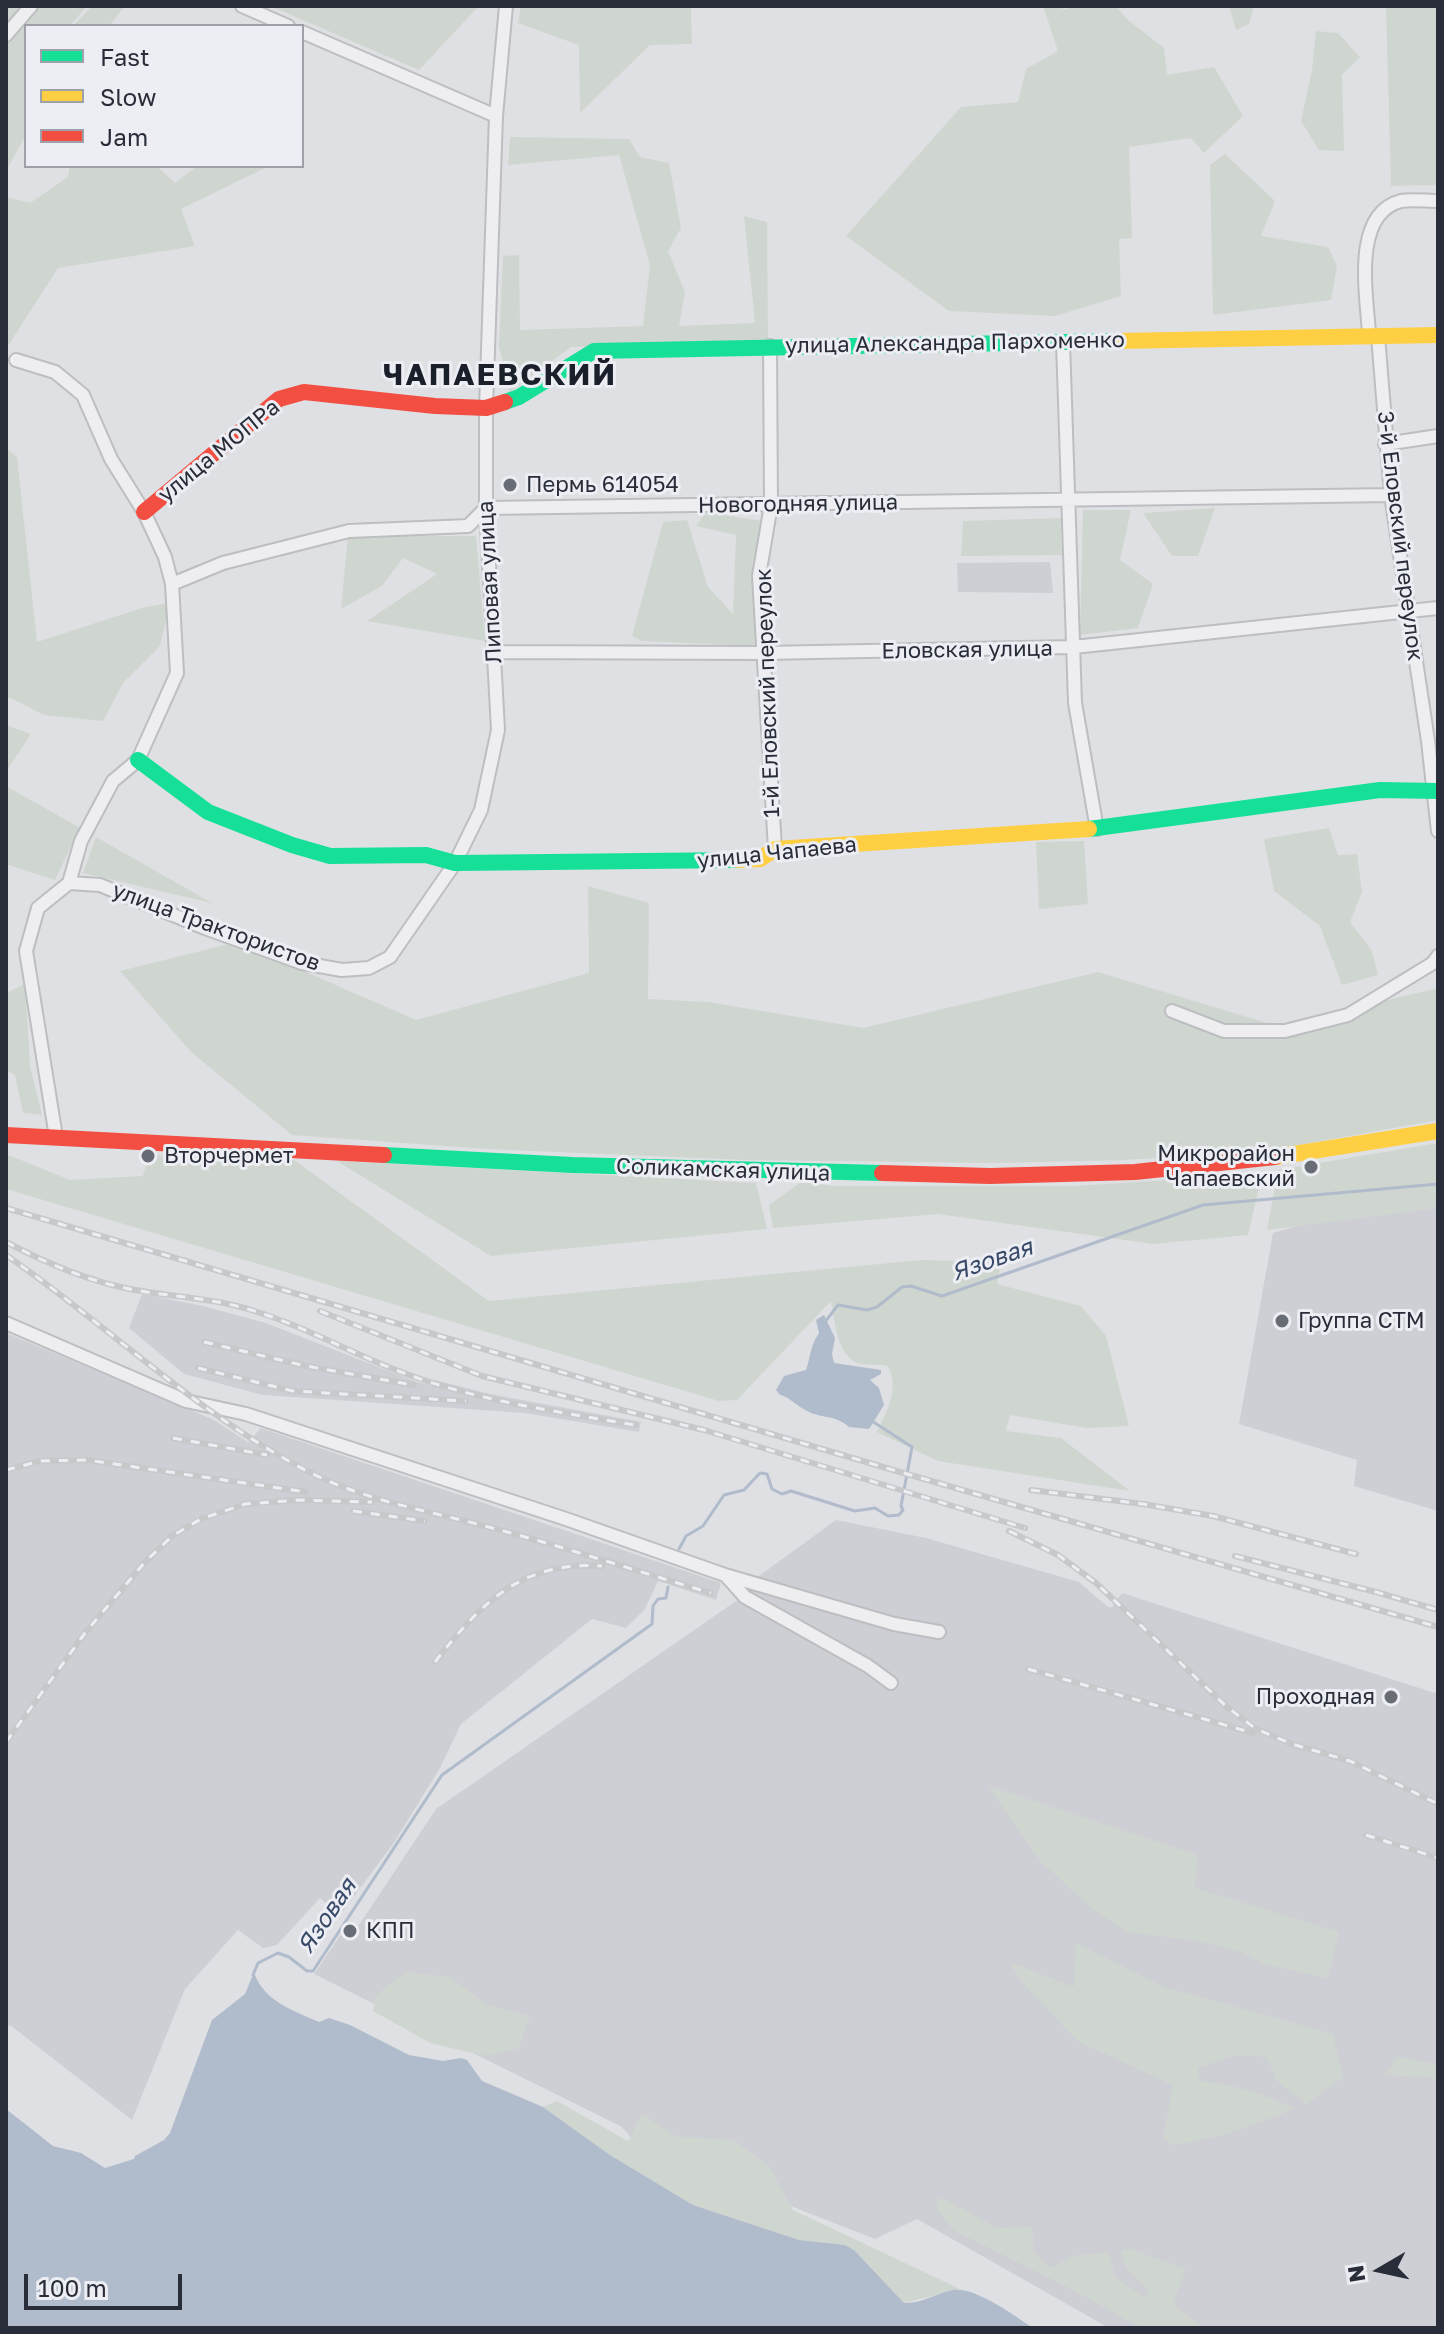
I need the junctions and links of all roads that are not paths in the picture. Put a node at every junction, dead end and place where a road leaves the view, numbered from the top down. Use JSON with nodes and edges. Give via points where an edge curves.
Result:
{"nodes":[{"id":1,"x":31,"y":6,"type":"edge"},
{"id":2,"x":242,"y":6,"type":"edge"},
{"id":3,"x":506,"y":6,"type":"edge"},
{"id":4,"x":283,"y":24,"type":"edge"},
{"id":5,"x":304,"y":33,"type":"edge"},
{"id":6,"x":6,"y":35,"type":"edge"},
{"id":7,"x":496,"y":116,"type":"junction"},
{"id":8,"x":1438,"y":201,"type":"edge"},
{"id":9,"x":1373,"y":335,"type":"junction"},
{"id":10,"x":1438,"y":335,"type":"edge"},
{"id":11,"x":1063,"y":342,"type":"junction"},
{"id":12,"x":770,"y":346,"type":"junction"},
{"id":13,"x":16,"y":360,"type":"dead end"},
{"id":14,"x":486,"y":408,"type":"junction"},
{"id":15,"x":1438,"y":436,"type":"edge"},
{"id":16,"x":1385,"y":444,"type":"junction"},
{"id":17,"x":1391,"y":495,"type":"junction"},
{"id":18,"x":1069,"y":499,"type":"junction"},
{"id":19,"x":771,"y":505,"type":"junction"},
{"id":20,"x":486,"y":508,"type":"junction"},
{"id":21,"x":144,"y":512,"type":"junction"},
{"id":22,"x":172,"y":584,"type":"junction"},
{"id":23,"x":1438,"y":608,"type":"edge"},
{"id":24,"x":1409,"y":612,"type":"junction"},
{"id":25,"x":1074,"y":647,"type":"junction"},
{"id":26,"x":493,"y":652,"type":"junction"},
{"id":27,"x":764,"y":653,"type":"junction"},
{"id":28,"x":138,"y":760,"type":"junction"},
{"id":29,"x":1436,"y":791,"type":"edge"},
{"id":30,"x":1097,"y":829,"type":"junction"},
{"id":31,"x":1438,"y":831,"type":"edge"},
{"id":32,"x":775,"y":849,"type":"junction"},
{"id":33,"x":455,"y":863,"type":"junction"},
{"id":34,"x":69,"y":883,"type":"junction"},
{"id":35,"x":1438,"y":956,"type":"edge"},
{"id":36,"x":1172,"y":1011,"type":"dead end"},
{"id":37,"x":1438,"y":1131,"type":"edge"},
{"id":38,"x":6,"y":1135,"type":"edge"},
{"id":39,"x":56,"y":1137,"type":"junction"},
{"id":40,"x":6,"y":1323,"type":"edge"},
{"id":41,"x":725,"y":1575,"type":"junction"},
{"id":42,"x":939,"y":1632,"type":"dead end"},
{"id":43,"x":891,"y":1683,"type":"dead end"}],
"edges":[{"from":1,"to":6,"type":"street"},
{"from":2,"to":4,"type":"street"},
{"from":3,"to":7,"type":"street","name":"Липовая улица"},
{"from":5,"to":7,"type":"street"},
{"from":7,"to":14,"type":"street","name":"Липовая улица"},
{"from":8,"to":9,"type":"street","name":"3-й Еловский переулок","via":[[1402,201],[1374,220],[1365,271]]},
{"from":9,"to":10,"type":"street","name":"улица Александра Пархоменко"},
{"from":9,"to":11,"type":"street","name":"улица Александра Пархоменко"},
{"from":9,"to":16,"type":"street","name":"3-й Еловский переулок"},
{"from":11,"to":12,"type":"street","name":"улица Александра Пархоменко"},
{"from":11,"to":18,"type":"street"},
{"from":12,"to":14,"type":"street","name":"улица Александра Пархоменко","via":[[594,351],[519,397]]},
{"from":12,"to":19,"type":"street","name":"1-й Еловский переулок"},
{"from":13,"to":21,"type":"street","via":[[55,372],[83,395],[111,459]]},
{"from":14,"to":20,"type":"street","name":"Липовая улица"},
{"from":14,"to":21,"type":"street","name":"улица МОПРа","via":[[304,392],[279,399]]},
{"from":15,"to":16,"type":"street"},
{"from":16,"to":17,"type":"street","name":"3-й Еловский переулок"},
{"from":17,"to":18,"type":"street","name":"Новогодняя улица"},
{"from":17,"to":24,"type":"street","name":"3-й Еловский переулок"},
{"from":18,"to":19,"type":"street","name":"Новогодняя улица"},
{"from":18,"to":25,"type":"street"},
{"from":19,"to":20,"type":"street","name":"Новогодняя улица"},
{"from":19,"to":27,"type":"street","name":"1-й Еловский переулок","via":[[759,576]]},
{"from":20,"to":22,"type":"street","name":"Новогодняя улица","via":[[468,526],[349,531],[223,563]]},
{"from":20,"to":26,"type":"street","name":"Липовая улица"},
{"from":21,"to":22,"type":"street"},
{"from":22,"to":28,"type":"street","via":[[177,673]]},
{"from":23,"to":24,"type":"street","name":"Еловская улица"},
{"from":24,"to":25,"type":"street","name":"Еловская улица"},
{"from":24,"to":29,"type":"street","name":"3-й Еловский переулок"},
{"from":25,"to":27,"type":"street","name":"Еловская улица"},
{"from":25,"to":30,"type":"street","via":[[1075,703]]},
{"from":26,"to":27,"type":"street","name":"Еловская улица"},
{"from":26,"to":33,"type":"street","name":"Липовая улица","via":[[498,730],[481,810]]},
{"from":27,"to":32,"type":"street","name":"1-й Еловский переулок"},
{"from":28,"to":33,"type":"street","name":"улица Чапаева","via":[[208,812],[292,845],[330,856],[426,855]]},
{"from":28,"to":34,"type":"street","via":[[113,781],[81,841]]},
{"from":29,"to":30,"type":"street","name":"улица Чапаева","via":[[1380,790]]},
{"from":29,"to":31,"type":"street","name":"3-й Еловский переулок"},
{"from":30,"to":32,"type":"street","name":"улица Чапаева"},
{"from":32,"to":33,"type":"street","name":"улица Чапаева","via":[[760,859]]},
{"from":33,"to":34,"type":"street","name":"улица Трактористов","via":[[390,957],[369,968],[342,970],[288,958],[100,885]]},
{"from":34,"to":39,"type":"street","via":[[38,908],[26,951]]},
{"from":35,"to":36,"type":"street","via":[[1348,1015],[1285,1031],[1224,1031]]},
{"from":37,"to":39,"type":"street","name":"Соликамская улица","via":[[1135,1172],[990,1176],[572,1165]]},
{"from":38,"to":39,"type":"street","name":"Соликамская улица"},
{"from":40,"to":41,"type":"street","via":[[186,1401],[246,1414]]},
{"from":41,"to":42,"type":"street"},
{"from":41,"to":43,"type":"street","via":[[745,1597]]}]}
